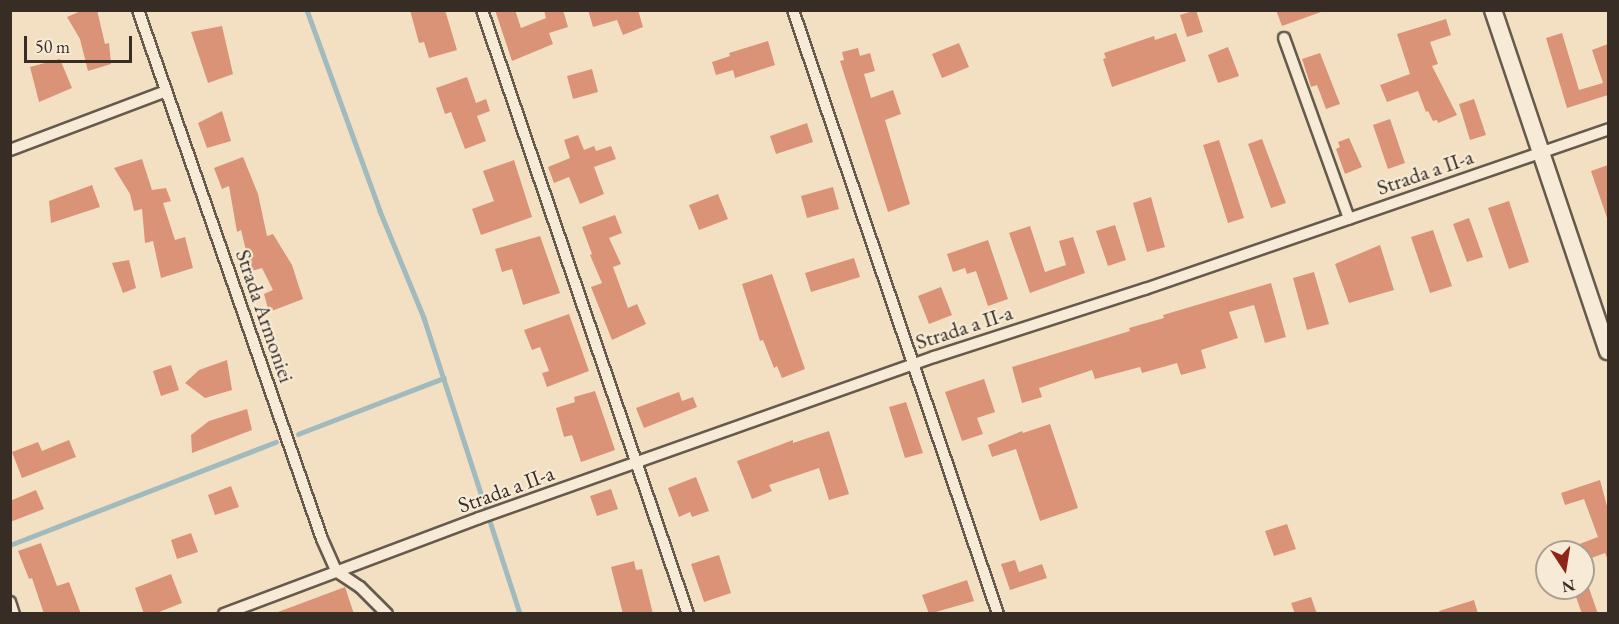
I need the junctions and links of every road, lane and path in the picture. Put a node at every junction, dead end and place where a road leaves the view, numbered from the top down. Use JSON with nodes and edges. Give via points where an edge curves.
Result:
{"nodes":[{"id":1,"x":138,"y":10,"type":"edge"},
{"id":2,"x":482,"y":10,"type":"edge"},
{"id":3,"x":793,"y":10,"type":"edge"},
{"id":4,"x":1493,"y":10,"type":"edge"},
{"id":5,"x":1284,"y":38,"type":"dead end"},
{"id":6,"x":166,"y":91,"type":"junction"},
{"id":7,"x":1608,"y":130,"type":"edge"},
{"id":8,"x":10,"y":150,"type":"edge"},
{"id":9,"x":1540,"y":153,"type":"junction"},
{"id":10,"x":1349,"y":219,"type":"junction"},
{"id":11,"x":1608,"y":351,"type":"edge"},
{"id":12,"x":914,"y":364,"type":"junction"},
{"id":13,"x":638,"y":462,"type":"junction"},
{"id":14,"x":336,"y":571,"type":"junction"},
{"id":15,"x":10,"y":602,"type":"edge"},
{"id":16,"x":14,"y":614,"type":"edge"},
{"id":17,"x":224,"y":614,"type":"edge"},
{"id":18,"x":387,"y":614,"type":"edge"},
{"id":19,"x":688,"y":614,"type":"edge"},
{"id":20,"x":998,"y":614,"type":"edge"}],
"edges":[{"from":1,"to":6,"type":"street","name":"Strada Armoniei"},
{"from":2,"to":13,"type":"street"},
{"from":3,"to":12,"type":"street"},
{"from":4,"to":9,"type":"main road"},
{"from":5,"to":10,"type":"street"},
{"from":6,"to":8,"type":"street"},
{"from":6,"to":14,"type":"street","name":"Strada Armoniei"},
{"from":7,"to":9,"type":"street","name":"Strada a II-a"},
{"from":9,"to":10,"type":"street","name":"Strada a II-a"},
{"from":9,"to":11,"type":"main road"},
{"from":10,"to":12,"type":"street","name":"Strada a II-a"},
{"from":12,"to":13,"type":"street","name":"Strada a II-a"},
{"from":12,"to":20,"type":"street"},
{"from":13,"to":14,"type":"street","name":"Strada a II-a"},
{"from":13,"to":19,"type":"street"},
{"from":14,"to":17,"type":"street","name":"Strada a II-a"},
{"from":14,"to":18,"type":"street","via":[[360,586]]},
{"from":15,"to":16,"type":"street"}]}
